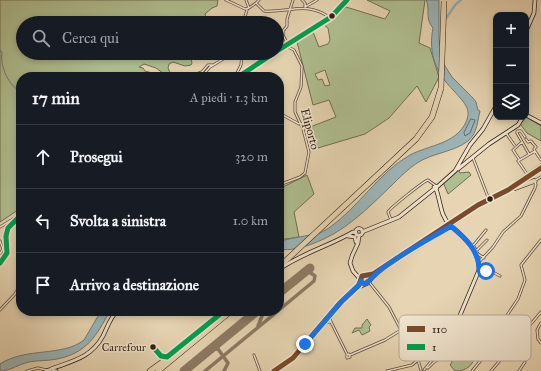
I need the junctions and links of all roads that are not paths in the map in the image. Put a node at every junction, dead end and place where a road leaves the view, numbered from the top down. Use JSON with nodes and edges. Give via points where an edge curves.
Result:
{"nodes":[{"id":1,"x":226,"y":0,"type":"edge"},
{"id":2,"x":246,"y":0,"type":"edge"},
{"id":3,"x":259,"y":0,"type":"edge"},
{"id":4,"x":293,"y":0,"type":"edge"},
{"id":5,"x":302,"y":0,"type":"edge"},
{"id":6,"x":317,"y":0,"type":"edge"},
{"id":7,"x":347,"y":0,"type":"edge"},
{"id":8,"x":443,"y":0,"type":"edge"},
{"id":9,"x":535,"y":0,"type":"edge"},
{"id":10,"x":256,"y":3,"type":"junction"},
{"id":11,"x":305,"y":7,"type":"junction"},
{"id":12,"x":249,"y":8,"type":"junction"},
{"id":13,"x":290,"y":9,"type":"junction"},
{"id":14,"x":246,"y":10,"type":"junction"},
{"id":15,"x":245,"y":16,"type":"edge"},
{"id":16,"x":330,"y":17,"type":"junction"},
{"id":17,"x":529,"y":24,"type":"edge"},
{"id":18,"x":284,"y":31,"type":"edge"},
{"id":19,"x":284,"y":39,"type":"edge"},
{"id":20,"x":286,"y":46,"type":"junction"},
{"id":21,"x":221,"y":60,"type":"edge"},
{"id":22,"x":242,"y":60,"type":"edge"},
{"id":23,"x":262,"y":60,"type":"edge"},
{"id":24,"x":212,"y":65,"type":"junction"},
{"id":25,"x":202,"y":72,"type":"edge"},
{"id":26,"x":206,"y":72,"type":"edge"},
{"id":27,"x":238,"y":72,"type":"edge"},
{"id":28,"x":245,"y":72,"type":"edge"},
{"id":29,"x":493,"y":107,"type":"edge"},
{"id":30,"x":284,"y":116,"type":"edge"},
{"id":31,"x":529,"y":118,"type":"edge"},
{"id":32,"x":522,"y":120,"type":"edge"},
{"id":33,"x":541,"y":124,"type":"edge"},
{"id":34,"x":300,"y":125,"type":"junction"},
{"id":35,"x":506,"y":133,"type":"junction"},
{"id":36,"x":522,"y":142,"type":"junction"},
{"id":37,"x":515,"y":146,"type":"junction"},
{"id":38,"x":535,"y":151,"type":"junction"},
{"id":39,"x":529,"y":154,"type":"junction"},
{"id":40,"x":473,"y":156,"type":"junction"},
{"id":41,"x":519,"y":160,"type":"junction"},
{"id":42,"x":541,"y":160,"type":"edge"},
{"id":43,"x":541,"y":168,"type":"edge"},
{"id":44,"x":455,"y":171,"type":"junction"},
{"id":45,"x":527,"y":174,"type":"junction"},
{"id":46,"x":541,"y":177,"type":"edge"},
{"id":47,"x":534,"y":182,"type":"junction"},
{"id":48,"x":284,"y":183,"type":"edge"},
{"id":49,"x":436,"y":187,"type":"junction"},
{"id":50,"x":513,"y":189,"type":"junction"},
{"id":51,"x":489,"y":198,"type":"junction"},
{"id":52,"x":16,"y":217,"type":"edge"},
{"id":53,"x":16,"y":219,"type":"edge"},
{"id":54,"x":391,"y":220,"type":"junction"},
{"id":55,"x":451,"y":225,"type":"junction"},
{"id":56,"x":0,"y":227,"type":"edge"},
{"id":57,"x":363,"y":230,"type":"junction"},
{"id":58,"x":486,"y":230,"type":"dead end"},
{"id":59,"x":357,"y":233,"type":"junction"},
{"id":60,"x":345,"y":237,"type":"junction"},
{"id":61,"x":341,"y":239,"type":"junction"},
{"id":62,"x":487,"y":240,"type":"dead end"},
{"id":63,"x":541,"y":240,"type":"edge"},
{"id":64,"x":0,"y":241,"type":"edge"},
{"id":65,"x":472,"y":246,"type":"junction"},
{"id":66,"x":354,"y":251,"type":"junction"},
{"id":67,"x":476,"y":251,"type":"junction"},
{"id":68,"x":0,"y":254,"type":"edge"},
{"id":69,"x":484,"y":258,"type":"junction"},
{"id":70,"x":479,"y":262,"type":"junction"},
{"id":71,"x":0,"y":263,"type":"edge"},
{"id":72,"x":284,"y":263,"type":"edge"},
{"id":73,"x":284,"y":265,"type":"edge"},
{"id":74,"x":479,"y":270,"type":"junction"},
{"id":75,"x":500,"y":276,"type":"dead end"},
{"id":76,"x":365,"y":280,"type":"junction"},
{"id":77,"x":16,"y":292,"type":"edge"},
{"id":78,"x":0,"y":310,"type":"edge"},
{"id":79,"x":336,"y":311,"type":"junction"},
{"id":80,"x":541,"y":312,"type":"edge"},
{"id":81,"x":460,"y":315,"type":"edge"},
{"id":82,"x":507,"y":315,"type":"edge"},
{"id":83,"x":114,"y":316,"type":"edge"},
{"id":84,"x":224,"y":316,"type":"edge"},
{"id":85,"x":224,"y":316,"type":"edge"},
{"id":86,"x":331,"y":322,"type":"junction"},
{"id":87,"x":541,"y":323,"type":"edge"},
{"id":88,"x":531,"y":324,"type":"edge"},
{"id":89,"x":323,"y":326,"type":"junction"},
{"id":90,"x":399,"y":326,"type":"edge"},
{"id":91,"x":399,"y":331,"type":"edge"},
{"id":92,"x":196,"y":338,"type":"junction"},
{"id":93,"x":541,"y":343,"type":"edge"},
{"id":94,"x":254,"y":354,"type":"dead end"},
{"id":95,"x":418,"y":361,"type":"joint"},
{"id":96,"x":432,"y":361,"type":"edge"},
{"id":97,"x":437,"y":361,"type":"edge"},
{"id":98,"x":480,"y":361,"type":"edge"},
{"id":99,"x":499,"y":361,"type":"edge"},
{"id":100,"x":525,"y":362,"type":"dead end"},
{"id":101,"x":62,"y":365,"type":"junction"},
{"id":102,"x":427,"y":367,"type":"junction"},
{"id":103,"x":41,"y":368,"type":"junction"},
{"id":104,"x":47,"y":370,"type":"edge"},
{"id":105,"x":27,"y":371,"type":"edge"},
{"id":106,"x":57,"y":371,"type":"edge"},
{"id":107,"x":150,"y":371,"type":"edge"},
{"id":108,"x":157,"y":371,"type":"edge"},
{"id":109,"x":260,"y":371,"type":"edge"},
{"id":110,"x":274,"y":371,"type":"edge"},
{"id":111,"x":278,"y":371,"type":"edge"},
{"id":112,"x":387,"y":371,"type":"edge"},
{"id":113,"x":423,"y":371,"type":"edge"},
{"id":114,"x":472,"y":371,"type":"edge"},
{"id":115,"x":491,"y":371,"type":"edge"},
{"id":116,"x":519,"y":371,"type":"edge"}],
"edges":[{"from":1,"to":14,"type":"street"},
{"from":2,"to":12,"type":"street"},
{"from":3,"to":10,"type":"street"},
{"from":4,"to":13,"type":"street"},
{"from":5,"to":11,"type":"street"},
{"from":6,"to":11,"type":"street"},
{"from":7,"to":16,"type":"street"},
{"from":8,"to":72,"type":"highway","bridge":true,"via":[[440,87],[432,117],[416,139]]},
{"from":9,"to":17,"type":"street"},
{"from":10,"to":12,"type":"street"},
{"from":10,"to":13,"type":"street","via":[[264,11]]},
{"from":11,"to":13,"type":"street"},
{"from":11,"to":16,"type":"street","via":[[321,11]]},
{"from":12,"to":14,"type":"street"},
{"from":13,"to":18,"type":"street"},
{"from":14,"to":15,"type":"street"},
{"from":16,"to":20,"type":"street"},
{"from":19,"to":20,"type":"street"},
{"from":20,"to":34,"type":"street","name":"Eliporto","via":[[294,50],[302,66],[301,87],[295,107]]},
{"from":21,"to":24,"type":"street"},
{"from":22,"to":27,"type":"street"},
{"from":23,"to":28,"type":"street"},
{"from":24,"to":25,"type":"street","via":[[208,65]]},
{"from":24,"to":26,"type":"street"},
{"from":29,"to":44,"type":"street"},
{"from":30,"to":34,"type":"street"},
{"from":31,"to":33,"type":"street"},
{"from":32,"to":35,"type":"street"},
{"from":34,"to":48,"type":"street","name":"Eliporto","via":[[309,152],[305,172]]},
{"from":35,"to":37,"type":"street"},
{"from":35,"to":40,"type":"street"},
{"from":36,"to":37,"type":"street"},
{"from":36,"to":38,"type":"street","via":[[517,131],[521,131],[528,142],[531,141],[536,147]]},
{"from":36,"to":39,"type":"street"},
{"from":37,"to":41,"type":"street","via":[[513,151]]},
{"from":38,"to":39,"type":"street"},
{"from":38,"to":42,"type":"street"},
{"from":39,"to":41,"type":"street"},
{"from":40,"to":44,"type":"street"},
{"from":40,"to":51,"type":"street"},
{"from":41,"to":45,"type":"street"},
{"from":43,"to":45,"type":"street"},
{"from":43,"to":47,"type":"main road","via":[[528,180]]},
{"from":43,"to":50,"type":"main road"},
{"from":43,"to":51,"type":"main road","via":[[508,190]]},
{"from":44,"to":49,"type":"street"},
{"from":45,"to":51,"type":"street","via":[[509,188]]},
{"from":46,"to":47,"type":"street"},
{"from":47,"to":50,"type":"main road"},
{"from":47,"to":69,"type":"street","via":[[521,216],[503,232]]},
{"from":49,"to":54,"type":"street","via":[[406,213]]},
{"from":49,"to":54,"type":"street","via":[[430,181],[425,181],[390,208],[388,212]]},
{"from":49,"to":55,"type":"street","via":[[443,217]]},
{"from":50,"to":55,"type":"main road","via":[[482,204]]},
{"from":51,"to":55,"type":"main road"},
{"from":52,"to":56,"type":"street"},
{"from":53,"to":71,"type":"street","via":[[7,231],[7,253]]},
{"from":54,"to":57,"type":"street"},
{"from":55,"to":65,"type":"street"},
{"from":55,"to":76,"type":"main road"},
{"from":57,"to":59,"type":"street"},
{"from":57,"to":59,"type":"street"},
{"from":58,"to":65,"type":"street"},
{"from":59,"to":60,"type":"street","via":[[353,232]]},
{"from":59,"to":61,"type":"street"},
{"from":59,"to":66,"type":"street"},
{"from":60,"to":61,"type":"street"},
{"from":60,"to":66,"type":"street","via":[[350,235],[356,238]]},
{"from":61,"to":73,"type":"street"},
{"from":62,"to":67,"type":"street"},
{"from":63,"to":82,"type":"street","via":[[521,265],[525,280],[515,304]]},
{"from":64,"to":68,"type":"street","via":[[3,249]]},
{"from":65,"to":67,"type":"street"},
{"from":65,"to":70,"type":"street"},
{"from":66,"to":76,"type":"street","via":[[350,263],[356,274]]},
{"from":67,"to":69,"type":"street"},
{"from":69,"to":70,"type":"street"},
{"from":70,"to":74,"type":"street"},
{"from":74,"to":75,"type":"street","via":[[485,272],[487,269]]},
{"from":74,"to":81,"type":"street"},
{"from":76,"to":79,"type":"main road"},
{"from":76,"to":90,"type":"street","via":[[389,307]]},
{"from":76,"to":110,"type":"main road","via":[[293,358]]},
{"from":77,"to":78,"type":"street"},
{"from":79,"to":86,"type":"street","via":[[330,318]]},
{"from":79,"to":89,"type":"main road"},
{"from":80,"to":88,"type":"street"},
{"from":83,"to":101,"type":"street","via":[[92,351],[80,359]]},
{"from":84,"to":92,"type":"highway"},
{"from":85,"to":108,"type":"highway"},
{"from":86,"to":89,"type":"street"},
{"from":86,"to":91,"type":"street","via":[[349,354],[385,340]]},
{"from":87,"to":93,"type":"street","via":[[536,330]]},
{"from":89,"to":111,"type":"main road","via":[[293,361]]},
{"from":92,"to":107,"type":"highway"},
{"from":92,"to":108,"type":"highway"},
{"from":94,"to":109,"type":"street"},
{"from":95,"to":112,"type":"street"},
{"from":95,"to":113,"type":"street"},
{"from":96,"to":102,"type":"street"},
{"from":97,"to":102,"type":"street"},
{"from":98,"to":114,"type":"street"},
{"from":99,"to":115,"type":"street"},
{"from":100,"to":116,"type":"street"},
{"from":101,"to":104,"type":"street"},
{"from":101,"to":106,"type":"street"},
{"from":102,"to":113,"type":"street"},
{"from":103,"to":104,"type":"street"},
{"from":103,"to":104,"type":"street"},
{"from":103,"to":105,"type":"street"},
{"from":104,"to":106,"type":"street"}]}
